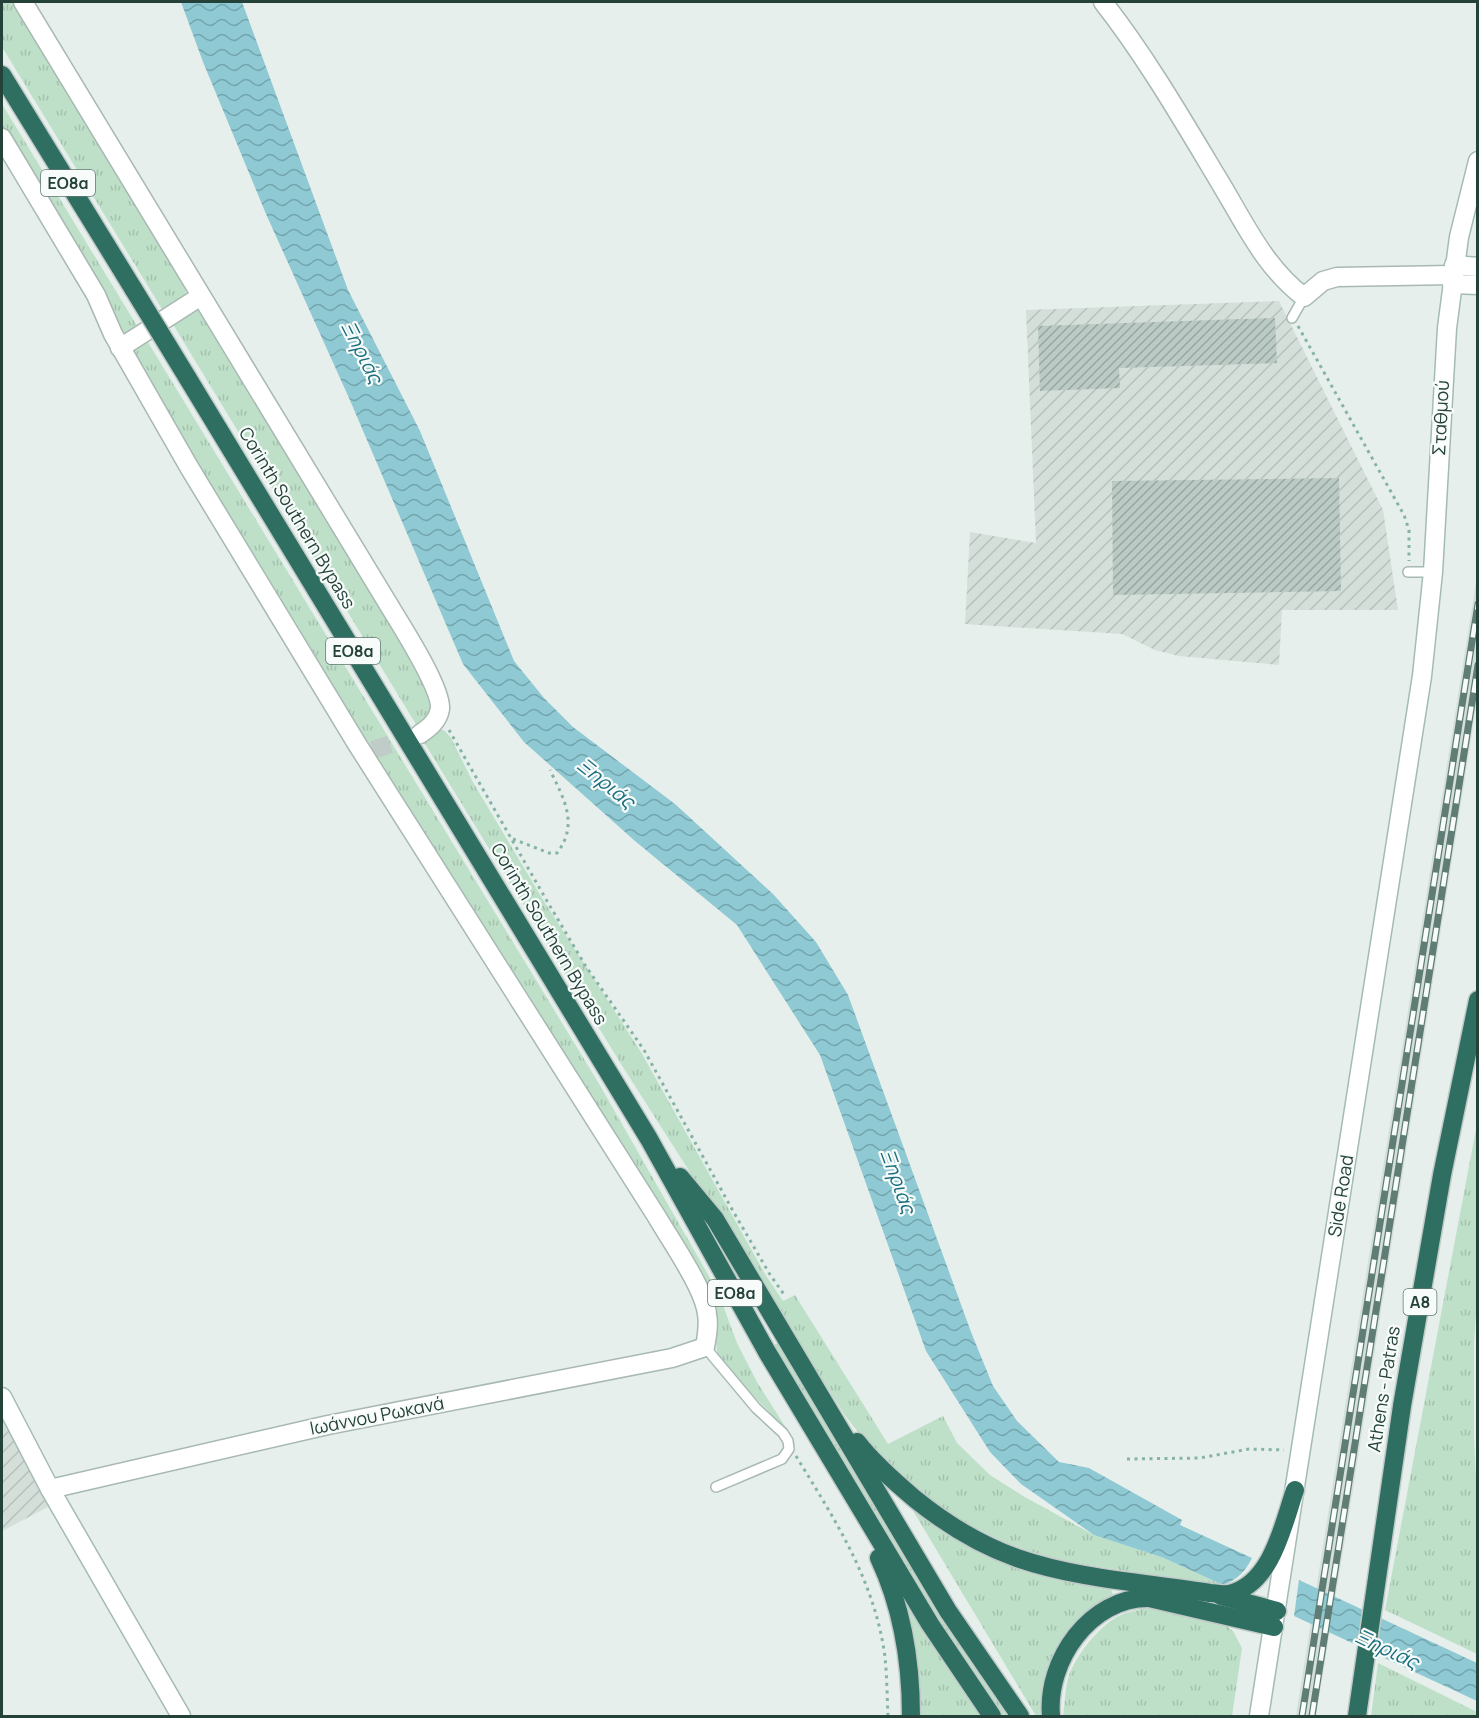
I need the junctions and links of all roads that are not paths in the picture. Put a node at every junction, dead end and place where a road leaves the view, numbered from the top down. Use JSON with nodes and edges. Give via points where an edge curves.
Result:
{"nodes":[{"id":1,"x":23,"y":2,"type":"edge"},
{"id":2,"x":1103,"y":2,"type":"edge"},
{"id":3,"x":2,"y":75,"type":"edge"},
{"id":4,"x":2,"y":138,"type":"edge"},
{"id":5,"x":1478,"y":161,"type":"edge"},
{"id":6,"x":1478,"y":267,"type":"edge"},
{"id":7,"x":1453,"y":275,"type":"junction"},
{"id":8,"x":1478,"y":285,"type":"edge"},
{"id":9,"x":201,"y":296,"type":"junction"},
{"id":10,"x":1304,"y":297,"type":"junction"},
{"id":11,"x":1292,"y":318,"type":"road end"},
{"id":12,"x":120,"y":348,"type":"junction"},
{"id":13,"x":1408,"y":572,"type":"road end"},
{"id":14,"x":1433,"y":572,"type":"junction"},
{"id":15,"x":1422,"y":676,"type":"joint"},
{"id":16,"x":420,"y":734,"type":"tunnel mouth"},
{"id":17,"x":1478,"y":1000,"type":"edge"},
{"id":18,"x":649,"y":1139,"type":"junction"},
{"id":19,"x":788,"y":1342,"type":"junction"},
{"id":20,"x":705,"y":1347,"type":"junction"},
{"id":21,"x":2,"y":1397,"type":"edge"},
{"id":22,"x":824,"y":1446,"type":"junction"},
{"id":23,"x":716,"y":1487,"type":"dead end"},
{"id":24,"x":50,"y":1489,"type":"junction"},
{"id":25,"x":1296,"y":1490,"type":"junction"},
{"id":26,"x":1210,"y":1593,"type":"junction"},
{"id":27,"x":1276,"y":1619,"type":"junction"},
{"id":28,"x":181,"y":1716,"type":"edge"},
{"id":29,"x":911,"y":1716,"type":"edge"},
{"id":30,"x":992,"y":1716,"type":"edge"},
{"id":31,"x":1020,"y":1716,"type":"edge"},
{"id":32,"x":1051,"y":1716,"type":"edge"},
{"id":33,"x":1259,"y":1716,"type":"edge"},
{"id":34,"x":1357,"y":1716,"type":"edge"}],
"edges":[{"from":1,"to":9,"type":"street"},
{"from":2,"to":10,"type":"street","via":[[1167,96],[1266,258],[1288,285]]},
{"from":3,"to":18,"type":"highway","name":"Corinth Southern Bypass","number":"ΕΟ8α","bridge":true},
{"from":4,"to":12,"type":"street","via":[[96,295]]},
{"from":5,"to":7,"type":"street","name":"Σταθμού"},
{"from":6,"to":7,"type":"street"},
{"from":7,"to":8,"type":"street"},
{"from":7,"to":10,"type":"street","via":[[1337,277],[1318,284]]},
{"from":7,"to":14,"type":"street","name":"Σταθμού","via":[[1442,393]]},
{"from":9,"to":12,"type":"street"},
{"from":9,"to":16,"type":"street","via":[[425,668],[439,696],[440,709],[431,726]]},
{"from":10,"to":11,"type":"lane"},
{"from":12,"to":20,"type":"street","via":[[668,1236],[707,1312]]},
{"from":13,"to":14,"type":"lane"},
{"from":14,"to":15,"type":"street","name":"Σταθμού"},
{"from":15,"to":25,"type":"street","name":"Side Road"},
{"from":17,"to":34,"type":"highway","name":"Athens - Patras","number":"Α8","via":[[1442,1175],[1406,1383]]},
{"from":18,"to":19,"type":"highway","name":"Corinth Southern Bypass","number":"ΕΟ8α","via":[[715,1219]]},
{"from":18,"to":22,"type":"highway","name":"Corinth Southern Bypass","number":"ΕΟ8α"},
{"from":19,"to":26,"type":"highway","via":[[858,1444],[904,1490],[962,1532],[1018,1558],[1052,1568]]},
{"from":19,"to":31,"type":"highway","via":[[948,1611]]},
{"from":20,"to":23,"type":"lane","via":[[789,1441],[782,1459]]},
{"from":20,"to":24,"type":"street","name":"Ιωάννου Ρωκανά","via":[[672,1358],[328,1425]]},
{"from":21,"to":24,"type":"street"},
{"from":22,"to":29,"type":"highway","via":[[890,1584],[906,1646]]},
{"from":22,"to":30,"type":"highway","via":[[930,1624]]},
{"from":24,"to":28,"type":"street"},
{"from":25,"to":26,"type":"highway","via":[[1268,1563],[1257,1577],[1238,1591]]},
{"from":25,"to":27,"type":"street","name":"Side Road"},
{"from":26,"to":27,"type":"highway"},
{"from":27,"to":32,"type":"highway","via":[[1149,1598],[1117,1604],[1087,1624],[1068,1646],[1053,1684]]},
{"from":27,"to":33,"type":"street","name":"Side Road"}]}
